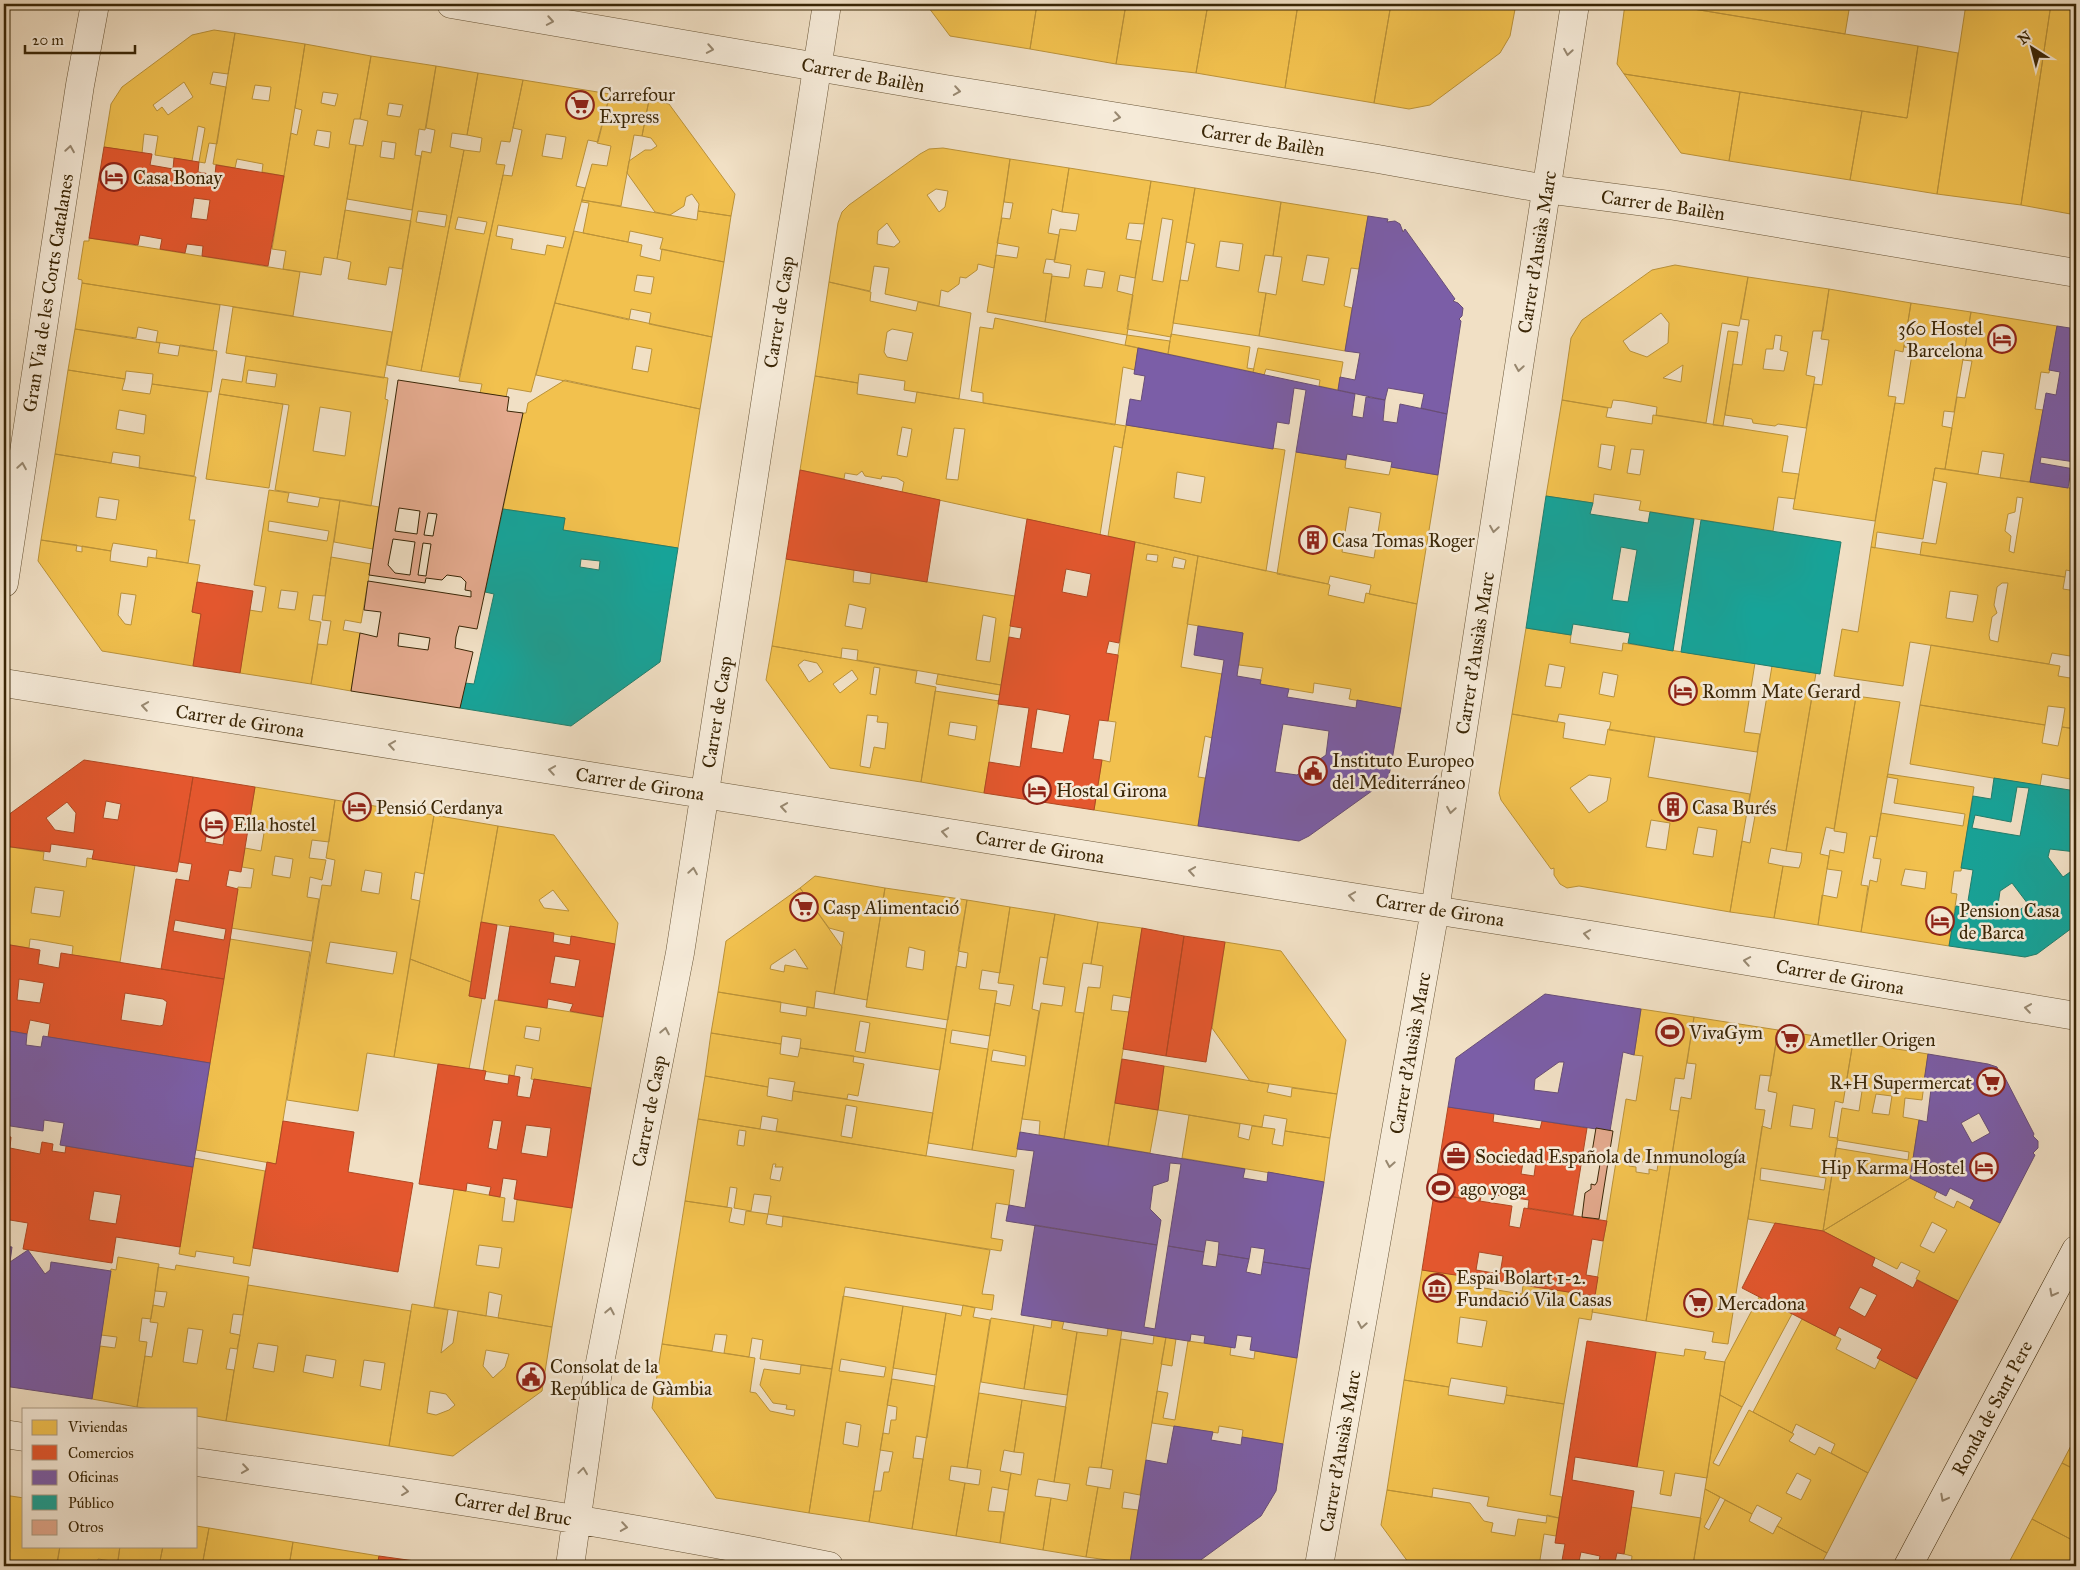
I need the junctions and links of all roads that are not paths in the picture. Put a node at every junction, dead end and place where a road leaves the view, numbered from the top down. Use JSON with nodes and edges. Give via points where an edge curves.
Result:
{"nodes":[{"id":1,"x":95,"y":4,"type":"edge"},
{"id":2,"x":450,"y":4,"type":"edge"},
{"id":3,"x":827,"y":4,"type":"edge"},
{"id":4,"x":1575,"y":4,"type":"edge"},
{"id":5,"x":817,"y":67,"type":"junction"},
{"id":6,"x":1546,"y":189,"type":"junction"},
{"id":7,"x":2076,"y":273,"type":"edge"},
{"id":8,"x":4,"y":583,"type":"edge"},
{"id":9,"x":4,"y":683,"type":"edge"},
{"id":10,"x":704,"y":794,"type":"junction"},
{"id":11,"x":1435,"y":910,"type":"junction"},
{"id":12,"x":2076,"y":1016,"type":"edge"},
{"id":13,"x":2076,"y":1250,"type":"edge"},
{"id":14,"x":4,"y":1434,"type":"edge"},
{"id":15,"x":22,"y":1437,"type":"edge"},
{"id":16,"x":198,"y":1462,"type":"edge"},
{"id":17,"x":576,"y":1519,"type":"junction"},
{"id":18,"x":570,"y":1566,"type":"edge"},
{"id":19,"x":829,"y":1566,"type":"edge"},
{"id":20,"x":1320,"y":1566,"type":"edge"},
{"id":21,"x":1908,"y":1566,"type":"edge"}],
"edges":[{"from":8,"to":1,"type":"street","name":"Gran Via de les Corts Catalanes","one_way":true},
{"from":2,"to":5,"type":"street","name":"Carrer de Bailèn","one_way":true},
{"from":3,"to":5,"type":"street","name":"Carrer de Casp"},
{"from":4,"to":6,"type":"street","name":"Carrer d'Ausiàs Marc","one_way":true},
{"from":5,"to":6,"type":"street","name":"Carrer de Bailèn","one_way":true},
{"from":5,"to":10,"type":"street","name":"Carrer de Casp"},
{"from":6,"to":7,"type":"street","name":"Carrer de Bailèn","via":[[1669,205]]},
{"from":6,"to":11,"type":"street","name":"Carrer d'Ausiàs Marc","one_way":true},
{"from":10,"to":9,"type":"street","name":"Carrer de Girona","one_way":true},
{"from":11,"to":10,"type":"street","name":"Carrer de Girona","one_way":true},
{"from":17,"to":10,"type":"street","name":"Carrer de Casp","one_way":true,"via":[[595,1388],[680,953]]},
{"from":12,"to":11,"type":"street","name":"Carrer de Girona","one_way":true},
{"from":11,"to":20,"type":"street","name":"Carrer d'Ausiàs Marc","one_way":true},
{"from":13,"to":21,"type":"street","name":"Ronda de Sant Pere","one_way":true},
{"from":14,"to":15,"type":"street"},
{"from":16,"to":17,"type":"street","name":"Carrer del Bruc","one_way":true,"via":[[421,1493]]},
{"from":17,"to":18,"type":"street","name":"Carrer de Casp"},
{"from":17,"to":19,"type":"street","name":"Carrer del Bruc","one_way":true}]}
